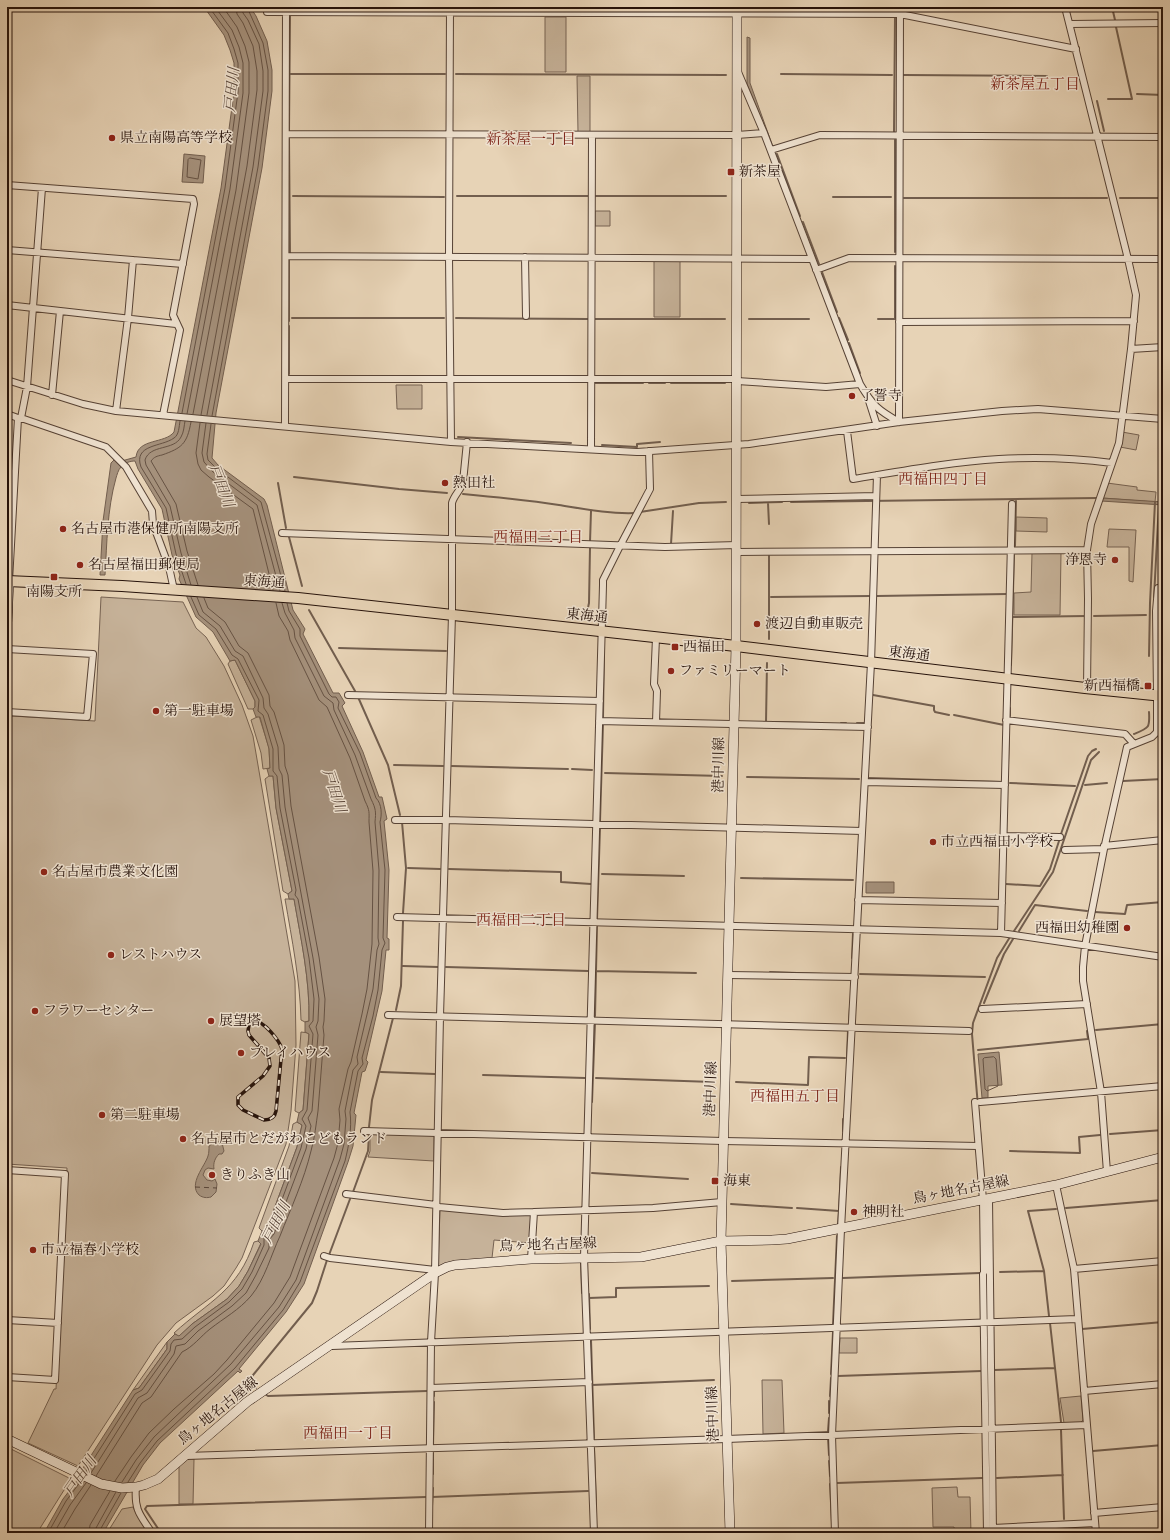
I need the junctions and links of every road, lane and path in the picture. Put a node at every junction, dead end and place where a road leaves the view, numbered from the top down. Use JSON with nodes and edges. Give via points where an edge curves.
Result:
{"nodes":[{"id":1,"x":1065,"y":7,"type":"edge"},
{"id":2,"x":286,"y":10,"type":"edge"},
{"id":3,"x":450,"y":10,"type":"edge"},
{"id":4,"x":716,"y":10,"type":"edge"},
{"id":5,"x":737,"y":10,"type":"edge"},
{"id":6,"x":900,"y":10,"type":"edge"},
{"id":7,"x":267,"y":12,"type":"dead end"},
{"id":8,"x":1163,"y":23,"type":"edge"},
{"id":9,"x":1070,"y":24,"type":"junction"},
{"id":10,"x":1076,"y":50,"type":"junction"},
{"id":11,"x":737,"y":70,"type":"junction"},
{"id":12,"x":764,"y":133,"type":"junction"},
{"id":13,"x":286,"y":134,"type":"junction"},
{"id":14,"x":450,"y":135,"type":"junction"},
{"id":15,"x":592,"y":135,"type":"junction"},
{"id":16,"x":737,"y":135,"type":"junction"},
{"id":17,"x":900,"y":136,"type":"junction"},
{"id":18,"x":1098,"y":136,"type":"junction"},
{"id":19,"x":1163,"y":137,"type":"edge"},
{"id":20,"x":771,"y":150,"type":"junction"},
{"id":21,"x":7,"y":186,"type":"edge"},
{"id":22,"x":42,"y":188,"type":"junction"},
{"id":23,"x":7,"y":250,"type":"edge"},
{"id":24,"x":38,"y":252,"type":"junction"},
{"id":25,"x":286,"y":256,"type":"junction"},
{"id":26,"x":449,"y":257,"type":"junction"},
{"id":27,"x":525,"y":257,"type":"junction"},
{"id":28,"x":592,"y":257,"type":"junction"},
{"id":29,"x":737,"y":257,"type":"junction"},
{"id":30,"x":899,"y":258,"type":"junction"},
{"id":31,"x":812,"y":259,"type":"junction"},
{"id":32,"x":1128,"y":259,"type":"junction"},
{"id":33,"x":1163,"y":259,"type":"edge"},
{"id":34,"x":133,"y":260,"type":"junction"},
{"id":35,"x":183,"y":264,"type":"junction"},
{"id":36,"x":816,"y":270,"type":"junction"},
{"id":37,"x":7,"y":305,"type":"edge"},
{"id":38,"x":34,"y":308,"type":"junction"},
{"id":39,"x":60,"y":311,"type":"junction"},
{"id":40,"x":526,"y":316,"type":"dead end"},
{"id":41,"x":128,"y":318,"type":"junction"},
{"id":42,"x":1134,"y":321,"type":"junction"},
{"id":43,"x":899,"y":322,"type":"junction"},
{"id":44,"x":176,"y":324,"type":"junction"},
{"id":45,"x":1163,"y":347,"type":"edge"},
{"id":46,"x":1131,"y":349,"type":"junction"},
{"id":47,"x":286,"y":378,"type":"junction"},
{"id":48,"x":450,"y":379,"type":"junction"},
{"id":49,"x":592,"y":379,"type":"junction"},
{"id":50,"x":7,"y":380,"type":"edge"},
{"id":51,"x":737,"y":380,"type":"junction"},
{"id":52,"x":860,"y":384,"type":"junction"},
{"id":53,"x":27,"y":387,"type":"junction"},
{"id":54,"x":52,"y":395,"type":"junction"},
{"id":55,"x":869,"y":399,"type":"junction"},
{"id":56,"x":116,"y":411,"type":"junction"},
{"id":57,"x":7,"y":414,"type":"edge"},
{"id":58,"x":163,"y":415,"type":"junction"},
{"id":59,"x":1122,"y":415,"type":"junction"},
{"id":60,"x":20,"y":418,"type":"junction"},
{"id":61,"x":1163,"y":419,"type":"edge"},
{"id":62,"x":899,"y":422,"type":"junction"},
{"id":63,"x":285,"y":426,"type":"junction"},
{"id":64,"x":877,"y":426,"type":"junction"},
{"id":65,"x":847,"y":431,"type":"junction"},
{"id":66,"x":451,"y":442,"type":"junction"},
{"id":67,"x":466,"y":442,"type":"junction"},
{"id":68,"x":737,"y":444,"type":"junction"},
{"id":69,"x":591,"y":450,"type":"junction"},
{"id":70,"x":649,"y":451,"type":"junction"},
{"id":71,"x":1112,"y":463,"type":"junction"},
{"id":72,"x":7,"y":473,"type":"edge"},
{"id":73,"x":15,"y":473,"type":"junction"},
{"id":74,"x":877,"y":475,"type":"junction"},
{"id":75,"x":737,"y":499,"type":"junction"},
{"id":76,"x":876,"y":500,"type":"junction"},
{"id":77,"x":1012,"y":504,"type":"dead end"},
{"id":78,"x":282,"y":533,"type":"dead end"},
{"id":79,"x":9,"y":539,"type":"edge"},
{"id":80,"x":451,"y":539,"type":"junction"},
{"id":81,"x":620,"y":546,"type":"junction"},
{"id":82,"x":737,"y":549,"type":"junction"},
{"id":83,"x":1087,"y":550,"type":"junction"},
{"id":84,"x":875,"y":551,"type":"junction"},
{"id":85,"x":1012,"y":551,"type":"junction"},
{"id":86,"x":8,"y":581,"type":"edge"},
{"id":87,"x":1163,"y":588,"type":"edge"},
{"id":88,"x":174,"y":590,"type":"junction"},
{"id":89,"x":452,"y":615,"type":"junction"},
{"id":90,"x":7,"y":623,"type":"edge"},
{"id":91,"x":601,"y":632,"type":"junction"},
{"id":92,"x":656,"y":638,"type":"junction"},
{"id":93,"x":736,"y":646,"type":"junction"},
{"id":94,"x":7,"y":649,"type":"edge"},
{"id":95,"x":871,"y":663,"type":"junction"},
{"id":96,"x":1007,"y":679,"type":"junction"},
{"id":97,"x":1087,"y":689,"type":"junction"},
{"id":98,"x":348,"y":695,"type":"dead end"},
{"id":99,"x":1159,"y":696,"type":"edge"},
{"id":100,"x":449,"y":697,"type":"junction"},
{"id":101,"x":600,"y":701,"type":"junction"},
{"id":102,"x":7,"y":712,"type":"edge"},
{"id":103,"x":1006,"y":720,"type":"junction"},
{"id":104,"x":599,"y":721,"type":"junction"},
{"id":105,"x":656,"y":722,"type":"junction"},
{"id":106,"x":734,"y":724,"type":"junction"},
{"id":107,"x":868,"y":727,"type":"junction"},
{"id":108,"x":1134,"y":744,"type":"junction"},
{"id":109,"x":865,"y":782,"type":"junction"},
{"id":110,"x":1005,"y":785,"type":"junction"},
{"id":111,"x":395,"y":820,"type":"dead end"},
{"id":112,"x":446,"y":820,"type":"junction"},
{"id":113,"x":596,"y":824,"type":"junction"},
{"id":114,"x":732,"y":828,"type":"junction"},
{"id":115,"x":862,"y":831,"type":"junction"},
{"id":116,"x":1004,"y":836,"type":"junction"},
{"id":117,"x":1060,"y":837,"type":"dead end"},
{"id":118,"x":1163,"y":840,"type":"edge"},
{"id":119,"x":1104,"y":847,"type":"junction"},
{"id":120,"x":1065,"y":850,"type":"dead end"},
{"id":121,"x":858,"y":900,"type":"junction"},
{"id":122,"x":1002,"y":903,"type":"junction"},
{"id":123,"x":397,"y":917,"type":"dead end"},
{"id":124,"x":443,"y":918,"type":"junction"},
{"id":125,"x":593,"y":922,"type":"junction"},
{"id":126,"x":730,"y":926,"type":"junction"},
{"id":127,"x":858,"y":929,"type":"junction"},
{"id":128,"x":1001,"y":933,"type":"junction"},
{"id":129,"x":1085,"y":946,"type":"junction"},
{"id":130,"x":1163,"y":956,"type":"edge"},
{"id":131,"x":728,"y":975,"type":"junction"},
{"id":132,"x":855,"y":977,"type":"junction"},
{"id":133,"x":1087,"y":1004,"type":"junction"},
{"id":134,"x":982,"y":1009,"type":"dead end"},
{"id":135,"x":388,"y":1015,"type":"dead end"},
{"id":136,"x":440,"y":1016,"type":"junction"},
{"id":137,"x":591,"y":1019,"type":"junction"},
{"id":138,"x":727,"y":1024,"type":"junction"},
{"id":139,"x":852,"y":1027,"type":"junction"},
{"id":140,"x":969,"y":1030,"type":"dead end"},
{"id":141,"x":1163,"y":1086,"type":"edge"},
{"id":142,"x":1101,"y":1092,"type":"junction"},
{"id":143,"x":364,"y":1131,"type":"dead end"},
{"id":144,"x":438,"y":1132,"type":"junction"},
{"id":145,"x":588,"y":1136,"type":"junction"},
{"id":146,"x":723,"y":1141,"type":"junction"},
{"id":147,"x":845,"y":1144,"type":"junction"},
{"id":148,"x":978,"y":1146,"type":"junction"},
{"id":149,"x":1163,"y":1157,"type":"edge"},
{"id":150,"x":7,"y":1170,"type":"edge"},
{"id":151,"x":1107,"y":1172,"type":"junction"},
{"id":152,"x":1056,"y":1185,"type":"junction"},
{"id":153,"x":346,"y":1194,"type":"dead end"},
{"id":154,"x":986,"y":1200,"type":"junction"},
{"id":155,"x":722,"y":1202,"type":"junction"},
{"id":156,"x":436,"y":1205,"type":"junction"},
{"id":157,"x":585,"y":1210,"type":"junction"},
{"id":158,"x":534,"y":1212,"type":"junction"},
{"id":159,"x":841,"y":1229,"type":"junction"},
{"id":160,"x":721,"y":1241,"type":"junction"},
{"id":161,"x":324,"y":1256,"type":"dead end"},
{"id":162,"x":584,"y":1257,"type":"junction"},
{"id":163,"x":531,"y":1259,"type":"junction"},
{"id":164,"x":1163,"y":1261,"type":"edge"},
{"id":165,"x":1074,"y":1269,"type":"junction"},
{"id":166,"x":435,"y":1272,"type":"junction"},
{"id":167,"x":1077,"y":1319,"type":"junction"},
{"id":168,"x":7,"y":1320,"type":"edge"},
{"id":169,"x":984,"y":1322,"type":"junction"},
{"id":170,"x":991,"y":1322,"type":"junction"},
{"id":171,"x":58,"y":1324,"type":"junction"},
{"id":172,"x":837,"y":1327,"type":"junction"},
{"id":173,"x":724,"y":1332,"type":"junction"},
{"id":174,"x":587,"y":1336,"type":"junction"},
{"id":175,"x":431,"y":1342,"type":"junction"},
{"id":176,"x":332,"y":1346,"type":"junction"},
{"id":177,"x":7,"y":1377,"type":"edge"},
{"id":178,"x":589,"y":1382,"type":"junction"},
{"id":179,"x":1163,"y":1384,"type":"edge"},
{"id":180,"x":431,"y":1388,"type":"junction"},
{"id":181,"x":1084,"y":1391,"type":"junction"},
{"id":182,"x":1087,"y":1425,"type":"junction"},
{"id":183,"x":989,"y":1429,"type":"junction"},
{"id":184,"x":832,"y":1435,"type":"junction"},
{"id":185,"x":7,"y":1439,"type":"edge"},
{"id":186,"x":727,"y":1439,"type":"junction"},
{"id":187,"x":590,"y":1443,"type":"junction"},
{"id":188,"x":430,"y":1448,"type":"junction"},
{"id":189,"x":186,"y":1456,"type":"junction"},
{"id":190,"x":136,"y":1487,"type":"junction"},
{"id":191,"x":1163,"y":1507,"type":"edge"},
{"id":192,"x":1094,"y":1513,"type":"junction"},
{"id":193,"x":1095,"y":1523,"type":"junction"},
{"id":194,"x":993,"y":1531,"type":"edge"},
{"id":195,"x":152,"y":1533,"type":"edge"},
{"id":196,"x":428,"y":1533,"type":"edge"},
{"id":197,"x":594,"y":1533,"type":"edge"},
{"id":198,"x":730,"y":1533,"type":"edge"},
{"id":199,"x":835,"y":1533,"type":"edge"},
{"id":200,"x":987,"y":1533,"type":"edge"},
{"id":201,"x":1096,"y":1533,"type":"edge"}],
"edges":[{"from":1,"to":9,"type":"street"},
{"from":2,"to":3,"type":"street"},
{"from":2,"to":7,"type":"street"},
{"from":2,"to":13,"type":"street"},
{"from":3,"to":4,"type":"street"},
{"from":3,"to":14,"type":"street"},
{"from":4,"to":5,"type":"street"},
{"from":5,"to":6,"type":"street"},
{"from":5,"to":11,"type":"main road","name":"港中川線"},
{"from":6,"to":10,"type":"street"},
{"from":6,"to":17,"type":"street"},
{"from":8,"to":9,"type":"street"},
{"from":9,"to":10,"type":"street"},
{"from":10,"to":18,"type":"street"},
{"from":11,"to":12,"type":"street"},
{"from":11,"to":16,"type":"main road","name":"港中川線"},
{"from":12,"to":16,"type":"street"},
{"from":12,"to":20,"type":"street"},
{"from":13,"to":14,"type":"street"},
{"from":13,"to":25,"type":"street"},
{"from":14,"to":15,"type":"street"},
{"from":14,"to":26,"type":"street"},
{"from":15,"to":16,"type":"street"},
{"from":15,"to":28,"type":"street"},
{"from":16,"to":29,"type":"main road","name":"港中川線"},
{"from":17,"to":18,"type":"street"},
{"from":17,"to":20,"type":"street","via":[[820,135]]},
{"from":17,"to":30,"type":"street"},
{"from":18,"to":19,"type":"street"},
{"from":18,"to":32,"type":"street"},
{"from":20,"to":31,"type":"street"},
{"from":21,"to":22,"type":"street"},
{"from":22,"to":24,"type":"street"},
{"from":22,"to":35,"type":"street","via":[[193,199]]},
{"from":23,"to":24,"type":"street"},
{"from":24,"to":34,"type":"street"},
{"from":24,"to":38,"type":"street"},
{"from":25,"to":26,"type":"street"},
{"from":25,"to":47,"type":"street"},
{"from":26,"to":27,"type":"street"},
{"from":26,"to":48,"type":"street"},
{"from":27,"to":28,"type":"street"},
{"from":27,"to":40,"type":"street"},
{"from":28,"to":29,"type":"street"},
{"from":28,"to":49,"type":"street"},
{"from":29,"to":31,"type":"street"},
{"from":29,"to":51,"type":"main road","name":"港中川線"},
{"from":30,"to":32,"type":"street"},
{"from":30,"to":36,"type":"street","via":[[849,258]]},
{"from":30,"to":43,"type":"street"},
{"from":31,"to":36,"type":"street"},
{"from":32,"to":33,"type":"street"},
{"from":32,"to":42,"type":"street","via":[[1136,295]]},
{"from":34,"to":35,"type":"street"},
{"from":34,"to":41,"type":"street"},
{"from":35,"to":44,"type":"street","via":[[173,315]]},
{"from":36,"to":52,"type":"street"},
{"from":37,"to":38,"type":"street"},
{"from":38,"to":39,"type":"street"},
{"from":38,"to":53,"type":"street"},
{"from":39,"to":41,"type":"street"},
{"from":39,"to":54,"type":"street"},
{"from":41,"to":44,"type":"street"},
{"from":41,"to":56,"type":"street"},
{"from":42,"to":43,"type":"street"},
{"from":42,"to":46,"type":"street"},
{"from":43,"to":62,"type":"street"},
{"from":44,"to":58,"type":"street","via":[[180,330]]},
{"from":45,"to":46,"type":"street"},
{"from":46,"to":59,"type":"street"},
{"from":47,"to":48,"type":"street"},
{"from":47,"to":63,"type":"street"},
{"from":48,"to":49,"type":"street"},
{"from":48,"to":66,"type":"street"},
{"from":49,"to":51,"type":"street"},
{"from":49,"to":69,"type":"street"},
{"from":50,"to":53,"type":"street"},
{"from":51,"to":52,"type":"street","via":[[826,387]]},
{"from":51,"to":68,"type":"main road","name":"港中川線"},
{"from":52,"to":55,"type":"street"},
{"from":53,"to":54,"type":"street"},
{"from":53,"to":60,"type":"street"},
{"from":54,"to":56,"type":"street"},
{"from":55,"to":62,"type":"street","via":[[877,408]]},
{"from":55,"to":64,"type":"street"},
{"from":56,"to":58,"type":"street"},
{"from":57,"to":60,"type":"street"},
{"from":58,"to":63,"type":"street"},
{"from":59,"to":61,"type":"street"},
{"from":59,"to":62,"type":"street","via":[[1038,409]]},
{"from":59,"to":71,"type":"street","via":[[1119,443]]},
{"from":60,"to":73,"type":"street"},
{"from":60,"to":88,"type":"street","via":[[106,447],[122,462],[152,511],[153,524],[169,567]]},
{"from":62,"to":64,"type":"street"},
{"from":63,"to":66,"type":"street"},
{"from":64,"to":65,"type":"street"},
{"from":65,"to":68,"type":"street"},
{"from":65,"to":74,"type":"street","via":[[853,479]]},
{"from":66,"to":67,"type":"street"},
{"from":67,"to":69,"type":"street"},
{"from":67,"to":80,"type":"street","via":[[462,488],[452,503]]},
{"from":68,"to":70,"type":"street"},
{"from":68,"to":75,"type":"main road","name":"港中川線"},
{"from":69,"to":70,"type":"street"},
{"from":70,"to":81,"type":"street","via":[[650,489]]},
{"from":71,"to":74,"type":"street","via":[[1060,459],[998,459]]},
{"from":71,"to":83,"type":"street","via":[[1091,524]]},
{"from":72,"to":73,"type":"street"},
{"from":73,"to":79,"type":"street"},
{"from":74,"to":76,"type":"street"},
{"from":75,"to":76,"type":"street"},
{"from":75,"to":82,"type":"main road","name":"港中川線"},
{"from":76,"to":84,"type":"street"},
{"from":77,"to":85,"type":"street"},
{"from":78,"to":80,"type":"street"},
{"from":79,"to":86,"type":"street"},
{"from":80,"to":81,"type":"street"},
{"from":80,"to":89,"type":"street"},
{"from":81,"to":82,"type":"street"},
{"from":81,"to":91,"type":"street","via":[[603,580]]},
{"from":82,"to":84,"type":"street"},
{"from":82,"to":93,"type":"main road","name":"港中川線"},
{"from":83,"to":85,"type":"street"},
{"from":83,"to":97,"type":"street"},
{"from":84,"to":85,"type":"street"},
{"from":84,"to":95,"type":"street"},
{"from":85,"to":96,"type":"street"},
{"from":86,"to":88,"type":"main road","name":"東海通"},
{"from":86,"to":90,"type":"main road"},
{"from":87,"to":99,"type":"street","via":[[1158,588],[1156,611]]},
{"from":88,"to":89,"type":"main road","name":"東海通","via":[[298,598]]},
{"from":89,"to":91,"type":"main road","name":"東海通"},
{"from":89,"to":100,"type":"street"},
{"from":91,"to":92,"type":"main road","name":"東海通"},
{"from":91,"to":101,"type":"street"},
{"from":92,"to":93,"type":"main road","name":"東海通"},
{"from":92,"to":105,"type":"street"},
{"from":93,"to":95,"type":"main road","name":"東海通"},
{"from":93,"to":106,"type":"main road","name":"港中川線"},
{"from":94,"to":102,"type":"street","via":[[92,654],[87,717]]},
{"from":95,"to":96,"type":"main road","name":"東海通"},
{"from":95,"to":107,"type":"street"},
{"from":96,"to":97,"type":"main road","name":"東海通"},
{"from":96,"to":103,"type":"street"},
{"from":97,"to":99,"type":"main road","name":"東海通"},
{"from":98,"to":100,"type":"street"},
{"from":99,"to":108,"type":"street","via":[[1157,732],[1152,737]]},
{"from":100,"to":101,"type":"street"},
{"from":100,"to":112,"type":"street"},
{"from":101,"to":104,"type":"street"},
{"from":103,"to":108,"type":"street","via":[[1125,734]]},
{"from":103,"to":110,"type":"street"},
{"from":104,"to":105,"type":"street"},
{"from":104,"to":113,"type":"street"},
{"from":105,"to":106,"type":"street"},
{"from":106,"to":107,"type":"street"},
{"from":106,"to":114,"type":"main road","name":"港中川線"},
{"from":107,"to":109,"type":"street"},
{"from":108,"to":119,"type":"street","via":[[1126,747]]},
{"from":109,"to":110,"type":"street"},
{"from":109,"to":115,"type":"street"},
{"from":110,"to":116,"type":"street"},
{"from":111,"to":112,"type":"street"},
{"from":112,"to":113,"type":"street"},
{"from":112,"to":124,"type":"street"},
{"from":113,"to":114,"type":"street"},
{"from":113,"to":125,"type":"street"},
{"from":114,"to":115,"type":"street"},
{"from":114,"to":126,"type":"main road","name":"港中川線"},
{"from":115,"to":121,"type":"street"},
{"from":116,"to":117,"type":"street"},
{"from":116,"to":122,"type":"street"},
{"from":118,"to":119,"type":"street"},
{"from":119,"to":120,"type":"street"},
{"from":119,"to":129,"type":"street"},
{"from":121,"to":122,"type":"street"},
{"from":121,"to":127,"type":"street"},
{"from":122,"to":128,"type":"street"},
{"from":123,"to":124,"type":"street"},
{"from":124,"to":125,"type":"street"},
{"from":124,"to":136,"type":"street"},
{"from":125,"to":126,"type":"street"},
{"from":125,"to":137,"type":"street"},
{"from":126,"to":127,"type":"street"},
{"from":126,"to":131,"type":"main road","name":"港中川線"},
{"from":127,"to":128,"type":"street"},
{"from":127,"to":132,"type":"street"},
{"from":128,"to":129,"type":"street"},
{"from":129,"to":130,"type":"street"},
{"from":129,"to":133,"type":"street","via":[[1083,980]]},
{"from":131,"to":132,"type":"street"},
{"from":131,"to":138,"type":"main road","name":"港中川線"},
{"from":132,"to":139,"type":"street"},
{"from":133,"to":134,"type":"street"},
{"from":133,"to":142,"type":"street"},
{"from":135,"to":136,"type":"street"},
{"from":136,"to":137,"type":"street"},
{"from":136,"to":144,"type":"street"},
{"from":137,"to":138,"type":"street"},
{"from":137,"to":145,"type":"street"},
{"from":138,"to":139,"type":"street"},
{"from":138,"to":146,"type":"main road","name":"港中川線"},
{"from":139,"to":140,"type":"street"},
{"from":139,"to":147,"type":"street"},
{"from":141,"to":142,"type":"street"},
{"from":142,"to":148,"type":"street","via":[[977,1102]]},
{"from":142,"to":151,"type":"street"},
{"from":143,"to":144,"type":"street"},
{"from":144,"to":145,"type":"street"},
{"from":144,"to":156,"type":"street"},
{"from":145,"to":146,"type":"street"},
{"from":145,"to":157,"type":"street"},
{"from":146,"to":147,"type":"street"},
{"from":146,"to":155,"type":"main road","name":"港中川線"},
{"from":147,"to":148,"type":"street"},
{"from":147,"to":159,"type":"street"},
{"from":148,"to":154,"type":"street"},
{"from":149,"to":151,"type":"main road","name":"鳥ヶ地名古屋線"},
{"from":150,"to":171,"type":"street","via":[[65,1174]]},
{"from":151,"to":152,"type":"main road","name":"鳥ヶ地名古屋線"},
{"from":152,"to":154,"type":"main road","name":"鳥ヶ地名古屋線"},
{"from":152,"to":165,"type":"street"},
{"from":153,"to":156,"type":"street"},
{"from":154,"to":159,"type":"main road","name":"鳥ヶ地名古屋線"},
{"from":154,"to":169,"type":"street"},
{"from":154,"to":170,"type":"street"},
{"from":155,"to":157,"type":"street"},
{"from":155,"to":160,"type":"main road","name":"港中川線"},
{"from":156,"to":158,"type":"street","via":[[496,1212]]},
{"from":156,"to":166,"type":"street"},
{"from":157,"to":158,"type":"street"},
{"from":157,"to":162,"type":"street"},
{"from":158,"to":163,"type":"street"},
{"from":159,"to":160,"type":"main road","name":"鳥ヶ地名古屋線","via":[[772,1240]]},
{"from":159,"to":172,"type":"street"},
{"from":160,"to":162,"type":"main road","name":"鳥ヶ地名古屋線","via":[[641,1257]]},
{"from":160,"to":173,"type":"main road","name":"港中川線"},
{"from":161,"to":166,"type":"street"},
{"from":162,"to":163,"type":"main road","name":"鳥ヶ地名古屋線"},
{"from":162,"to":174,"type":"street"},
{"from":163,"to":166,"type":"main road","name":"鳥ヶ地名古屋線","via":[[455,1265]]},
{"from":164,"to":165,"type":"street"},
{"from":165,"to":167,"type":"street"},
{"from":166,"to":175,"type":"street"},
{"from":166,"to":176,"type":"main road","name":"鳥ヶ地名古屋線"},
{"from":167,"to":170,"type":"street"},
{"from":167,"to":181,"type":"street"},
{"from":168,"to":171,"type":"street"},
{"from":169,"to":170,"type":"street"},
{"from":169,"to":172,"type":"street"},
{"from":169,"to":183,"type":"street"},
{"from":170,"to":183,"type":"street"},
{"from":171,"to":177,"type":"street","via":[[55,1380]]},
{"from":172,"to":173,"type":"street"},
{"from":172,"to":184,"type":"street"},
{"from":173,"to":174,"type":"street"},
{"from":173,"to":186,"type":"main road","name":"港中川線"},
{"from":174,"to":175,"type":"street"},
{"from":174,"to":178,"type":"street"},
{"from":175,"to":176,"type":"street"},
{"from":175,"to":180,"type":"street"},
{"from":176,"to":189,"type":"main road","name":"鳥ヶ地名古屋線","via":[[247,1402]]},
{"from":178,"to":180,"type":"street"},
{"from":178,"to":187,"type":"street"},
{"from":179,"to":181,"type":"street"},
{"from":180,"to":188,"type":"street"},
{"from":181,"to":182,"type":"street"},
{"from":182,"to":183,"type":"street"},
{"from":182,"to":192,"type":"street"},
{"from":183,"to":184,"type":"street"},
{"from":183,"to":194,"type":"street"},
{"from":183,"to":200,"type":"street"},
{"from":184,"to":186,"type":"street"},
{"from":184,"to":199,"type":"street"},
{"from":185,"to":190,"type":"main road","name":"鳥ヶ地名古屋線","via":[[102,1484],[122,1488]]},
{"from":186,"to":187,"type":"street"},
{"from":186,"to":198,"type":"main road","name":"港中川線"},
{"from":187,"to":188,"type":"street"},
{"from":187,"to":197,"type":"street"},
{"from":188,"to":189,"type":"street"},
{"from":188,"to":196,"type":"street"},
{"from":189,"to":190,"type":"main road","name":"鳥ヶ地名古屋線","via":[[158,1479]]},
{"from":190,"to":195,"type":"street","via":[[137,1511]]},
{"from":191,"to":192,"type":"street"},
{"from":192,"to":193,"type":"street"},
{"from":193,"to":194,"type":"street"},
{"from":193,"to":201,"type":"street"}]}
